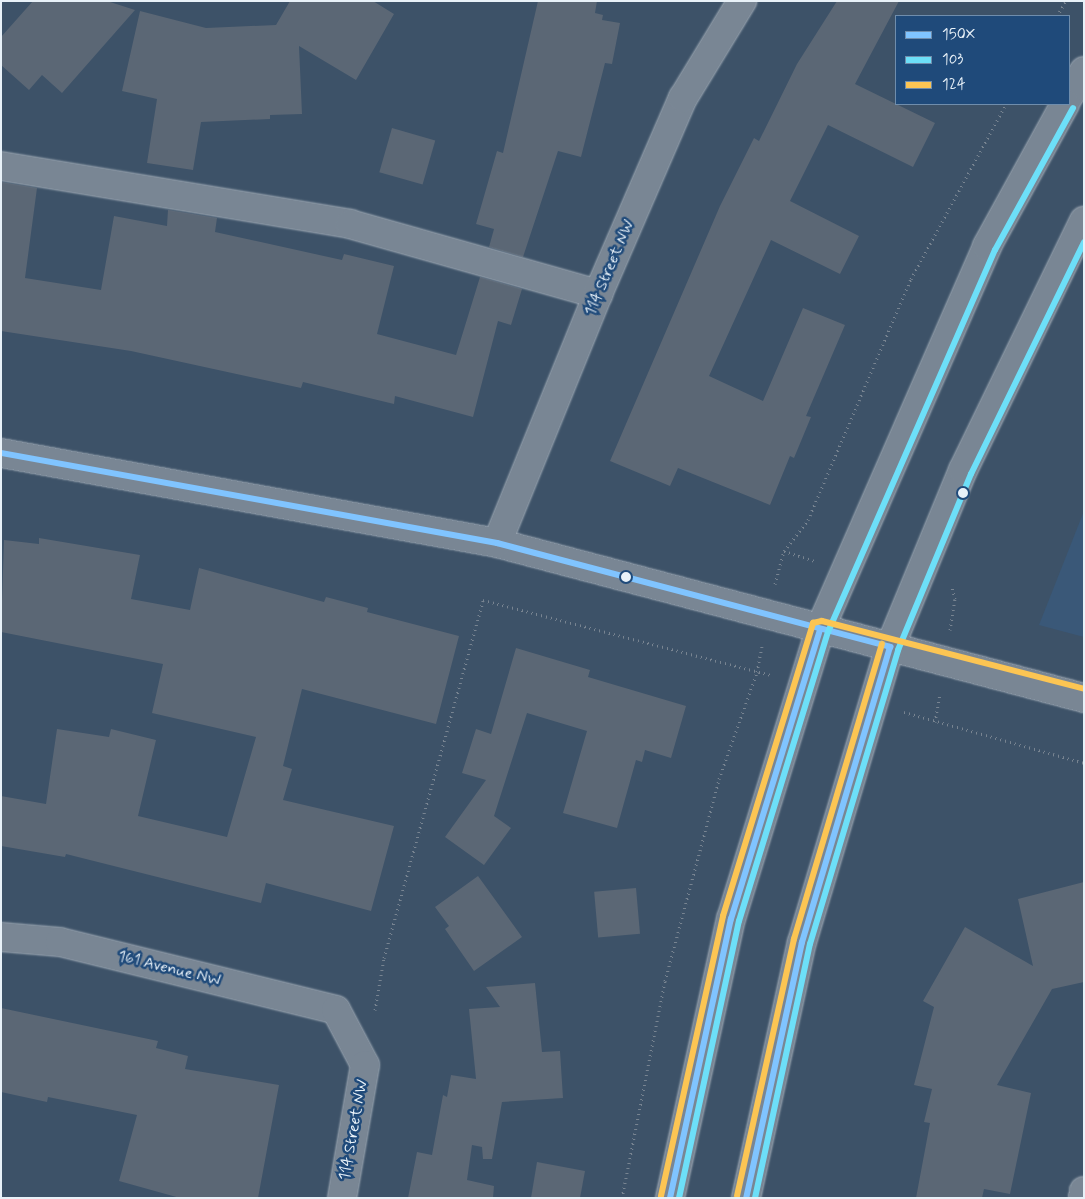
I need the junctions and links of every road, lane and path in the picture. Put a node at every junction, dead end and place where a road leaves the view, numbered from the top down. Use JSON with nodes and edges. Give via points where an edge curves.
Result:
{"nodes":[{"id":1,"x":742,"y":1,"type":"edge"},
{"id":2,"x":1066,"y":1,"type":"edge"},
{"id":3,"x":1058,"y":15,"type":"edge"},
{"id":4,"x":1084,"y":71,"type":"edge"},
{"id":5,"x":1070,"y":94,"type":"edge"},
{"id":6,"x":1064,"y":105,"type":"edge"},
{"id":7,"x":1,"y":166,"type":"edge"},
{"id":8,"x":1084,"y":221,"type":"edge"},
{"id":9,"x":598,"y":294,"type":"junction"},
{"id":10,"x":1,"y":453,"type":"edge"},
{"id":11,"x":497,"y":543,"type":"junction"},
{"id":12,"x":820,"y":629,"type":"junction"},
{"id":13,"x":890,"y":647,"type":"junction"},
{"id":14,"x":757,"y":672,"type":"dead end"},
{"id":15,"x":1084,"y":698,"type":"edge"},
{"id":16,"x":935,"y":722,"type":"dead end"},
{"id":17,"x":1084,"y":763,"type":"edge"},
{"id":18,"x":1,"y":937,"type":"edge"},
{"id":19,"x":336,"y":1010,"type":"joint"},
{"id":20,"x":365,"y":1065,"type":"junction"},
{"id":21,"x":1084,"y":1191,"type":"edge"},
{"id":22,"x":342,"y":1198,"type":"edge"},
{"id":23,"x":670,"y":1198,"type":"edge"},
{"id":24,"x":746,"y":1198,"type":"edge"},
{"id":25,"x":1083,"y":1198,"type":"edge"}],
"edges":[{"from":1,"to":9,"type":"street","name":"114 Street NW","via":[[683,98]]},
{"from":2,"to":3,"type":"path"},
{"from":4,"to":5,"type":"street"},
{"from":6,"to":12,"type":"street","via":[[987,246]]},
{"from":7,"to":9,"type":"street","via":[[350,224]]},
{"from":8,"to":13,"type":"street","via":[[963,470]]},
{"from":9,"to":11,"type":"street","name":"114 Street NW"},
{"from":10,"to":11,"type":"street"},
{"from":11,"to":12,"type":"street"},
{"from":12,"to":13,"type":"street"},
{"from":12,"to":23,"type":"street","via":[[731,919]]},
{"from":13,"to":15,"type":"street"},
{"from":13,"to":24,"type":"street","via":[[802,942]]},
{"from":14,"to":20,"type":"path","via":[[483,600],[384,958]]},
{"from":16,"to":17,"type":"path"},
{"from":18,"to":19,"type":"street","name":"161 Avenue NW","via":[[60,942]]},
{"from":19,"to":20,"type":"street","name":"114 Street NW"},
{"from":20,"to":22,"type":"street","name":"114 Street NW"},
{"from":21,"to":25,"type":"street"}]}
